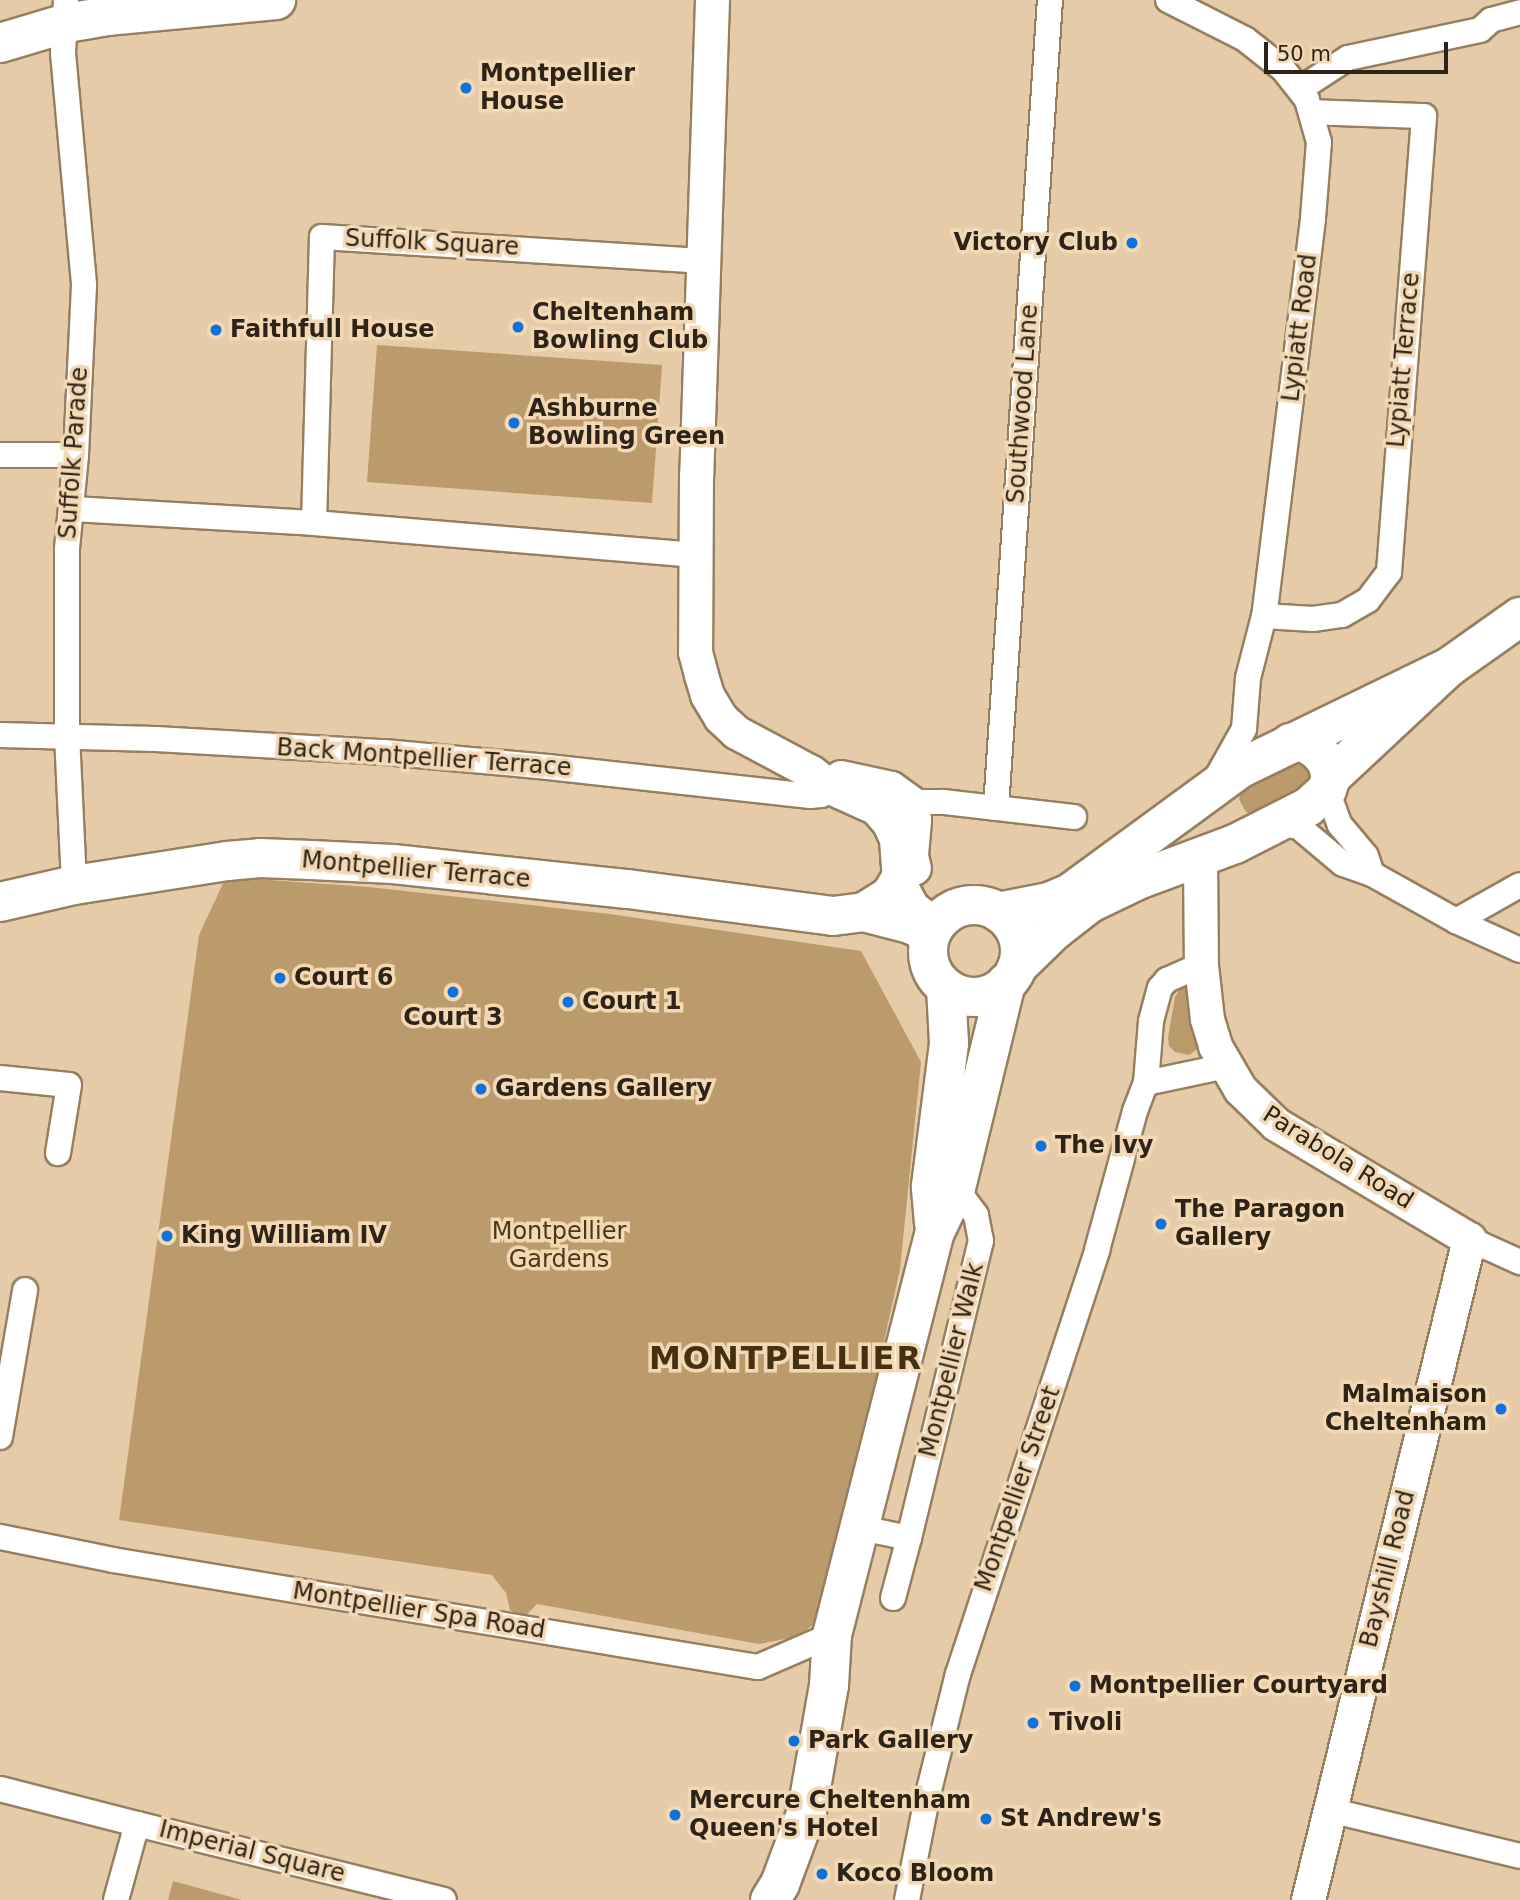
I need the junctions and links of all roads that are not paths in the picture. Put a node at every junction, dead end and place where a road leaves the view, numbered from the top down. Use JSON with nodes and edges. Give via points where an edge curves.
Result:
{"nodes":[{"id":1,"x":276,"y":0,"type":"edge"},
{"id":2,"x":712,"y":0,"type":"edge"},
{"id":3,"x":1050,"y":0,"type":"edge"},
{"id":4,"x":1168,"y":0,"type":"edge"},
{"id":5,"x":193,"y":4,"type":"edge"},
{"id":6,"x":67,"y":11,"type":"edge"},
{"id":7,"x":1520,"y":12,"type":"edge"},
{"id":8,"x":1520,"y":27,"type":"edge"},
{"id":9,"x":1480,"y":30,"type":"junction"},
{"id":10,"x":0,"y":43,"type":"edge"},
{"id":11,"x":1300,"y":89,"type":"junction"},
{"id":12,"x":1312,"y":112,"type":"junction"},
{"id":13,"x":701,"y":261,"type":"junction"},
{"id":14,"x":0,"y":455,"type":"edge"},
{"id":15,"x":76,"y":455,"type":"junction"},
{"id":16,"x":72,"y":509,"type":"junction"},
{"id":17,"x":314,"y":523,"type":"junction"},
{"id":18,"x":696,"y":555,"type":"junction"},
{"id":19,"x":1264,"y":616,"type":"junction"},
{"id":20,"x":1520,"y":617,"type":"edge"},
{"id":21,"x":1449,"y":667,"type":"junction"},
{"id":22,"x":1244,"y":729,"type":"junction"},
{"id":23,"x":0,"y":735,"type":"edge"},
{"id":24,"x":67,"y":735,"type":"junction"},
{"id":25,"x":1290,"y":743,"type":"junction"},
{"id":26,"x":827,"y":779,"type":"junction"},
{"id":27,"x":1329,"y":784,"type":"junction"},
{"id":28,"x":1203,"y":798,"type":"junction"},
{"id":29,"x":996,"y":808,"type":"junction"},
{"id":30,"x":897,"y":809,"type":"junction"},
{"id":31,"x":1074,"y":817,"type":"dead end"},
{"id":32,"x":1234,"y":843,"type":"junction"},
{"id":33,"x":1372,"y":874,"type":"junction"},
{"id":34,"x":1138,"y":880,"type":"junction"},
{"id":35,"x":900,"y":881,"type":"junction"},
{"id":36,"x":74,"y":885,"type":"junction"},
{"id":37,"x":1520,"y":885,"type":"edge"},
{"id":38,"x":0,"y":902,"type":"edge"},
{"id":39,"x":998,"y":912,"type":"junction"},
{"id":40,"x":848,"y":914,"type":"junction"},
{"id":41,"x":1456,"y":921,"type":"junction"},
{"id":42,"x":1200,"y":923,"type":"junction"},
{"id":43,"x":938,"y":944,"type":"junction"},
{"id":44,"x":1520,"y":950,"type":"edge"},
{"id":45,"x":1201,"y":965,"type":"junction"},
{"id":46,"x":1011,"y":975,"type":"junction"},
{"id":47,"x":1226,"y":1066,"type":"junction"},
{"id":48,"x":0,"y":1078,"type":"edge"},
{"id":49,"x":1146,"y":1083,"type":"junction"},
{"id":50,"x":58,"y":1153,"type":"dead end"},
{"id":51,"x":956,"y":1188,"type":"junction"},
{"id":52,"x":935,"y":1232,"type":"junction"},
{"id":53,"x":1469,"y":1239,"type":"junction"},
{"id":54,"x":1520,"y":1262,"type":"edge"},
{"id":55,"x":25,"y":1290,"type":"dead end"},
{"id":56,"x":0,"y":1437,"type":"edge"},
{"id":57,"x":861,"y":1528,"type":"junction"},
{"id":58,"x":0,"y":1538,"type":"edge"},
{"id":59,"x":909,"y":1538,"type":"junction"},
{"id":60,"x":893,"y":1598,"type":"dead end"},
{"id":61,"x":832,"y":1634,"type":"junction"},
{"id":62,"x":0,"y":1789,"type":"edge"},
{"id":63,"x":1329,"y":1810,"type":"junction"},
{"id":64,"x":137,"y":1824,"type":"junction"},
{"id":65,"x":1520,"y":1856,"type":"edge"},
{"id":66,"x":116,"y":1900,"type":"edge"},
{"id":67,"x":444,"y":1900,"type":"edge"},
{"id":68,"x":770,"y":1900,"type":"edge"},
{"id":69,"x":907,"y":1900,"type":"edge"},
{"id":70,"x":1308,"y":1900,"type":"edge"}],
"edges":[{"from":1,"to":5,"type":"main road"},
{"from":2,"to":13,"type":"street"},
{"from":3,"to":29,"type":"street","name":"Southwood Lane"},
{"from":4,"to":11,"type":"street","name":"Lypiatt Road","via":[[1245,39]]},
{"from":5,"to":6,"type":"main road"},
{"from":6,"to":10,"type":"main road"},
{"from":6,"to":15,"type":"street","name":"Suffolk Parade","via":[[63,53],[83,285]]},
{"from":7,"to":9,"type":"street","via":[[1492,20]]},
{"from":8,"to":9,"type":"street","via":[[1495,35]]},
{"from":9,"to":11,"type":"street","via":[[1348,58]]},
{"from":11,"to":12,"type":"street","name":"Lypiatt Road"},
{"from":12,"to":19,"type":"street","name":"Lypiatt Road","via":[[1319,142],[1318,176]]},
{"from":12,"to":19,"type":"street","name":"Lypiatt Terrace","via":[[1424,116],[1388,572],[1368,600],[1342,615],[1313,619]]},
{"from":13,"to":17,"type":"street","name":"Suffolk Square","via":[[322,237]]},
{"from":13,"to":18,"type":"street"},
{"from":14,"to":15,"type":"street"},
{"from":15,"to":16,"type":"street","name":"Suffolk Parade"},
{"from":16,"to":17,"type":"street"},
{"from":16,"to":24,"type":"street","name":"Suffolk Parade","via":[[67,549]]},
{"from":17,"to":18,"type":"street"},
{"from":18,"to":26,"type":"street","via":[[695,652],[707,695],[736,732]]},
{"from":19,"to":22,"type":"street","name":"Lypiatt Road","via":[[1248,678]]},
{"from":20,"to":21,"type":"main road"},
{"from":21,"to":25,"type":"main road"},
{"from":21,"to":27,"type":"main road"},
{"from":22,"to":25,"type":"street"},
{"from":22,"to":28,"type":"street","name":"Lypiatt Road"},
{"from":23,"to":24,"type":"street","name":"Back Montpellier Terrace"},
{"from":24,"to":26,"type":"street","name":"Back Montpellier Terrace","via":[[384,752],[810,796],[821,795]]},
{"from":24,"to":36,"type":"street","name":"Suffolk Parade"},
{"from":25,"to":27,"type":"main road","via":[[1303,742],[1317,750],[1327,762]]},
{"from":25,"to":28,"type":"main road","via":[[1241,768]]},
{"from":26,"to":30,"type":"street","via":[[876,808]]},
{"from":27,"to":32,"type":"main road","via":[[1308,807]]},
{"from":27,"to":33,"type":"street","via":[[1340,825],[1366,856]]},
{"from":28,"to":32,"type":"main road","via":[[1198,820]]},
{"from":28,"to":39,"type":"main road","via":[[1070,893]]},
{"from":29,"to":30,"type":"street","via":[[944,802]]},
{"from":29,"to":31,"type":"street"},
{"from":30,"to":35,"type":"street"},
{"from":30,"to":43,"type":"street","via":[[914,820],[911,856]]},
{"from":32,"to":33,"type":"street","via":[[1287,825],[1299,827],[1343,864]]},
{"from":32,"to":34,"type":"main road"},
{"from":32,"to":42,"type":"street","name":"Parabola Road"},
{"from":33,"to":41,"type":"street"},
{"from":34,"to":42,"type":"street","via":[[1168,886],[1185,898]]},
{"from":34,"to":46,"type":"main road","via":[[1090,903],[1054,931]]},
{"from":35,"to":40,"type":"main road","via":[[890,896]]},
{"from":35,"to":43,"type":"street"},
{"from":36,"to":38,"type":"main road","name":"Montpellier Terrace"},
{"from":36,"to":40,"type":"main road","name":"Montpellier Terrace","via":[[227,861],[311,859]]},
{"from":37,"to":41,"type":"street"},
{"from":39,"to":43,"type":"main road","via":[[974,905]]},
{"from":39,"to":46,"type":"main road","via":[[1020,946]]},
{"from":40,"to":43,"type":"main road","name":"Montpellier Terrace","via":[[856,929]]},
{"from":41,"to":44,"type":"street"},
{"from":42,"to":45,"type":"street","name":"Parabola Road"},
{"from":43,"to":46,"type":"main road","via":[[956,993],[977,996],[997,990]]},
{"from":43,"to":52,"type":"main road","name":"Montpellier Walk","via":[[949,1043],[931,1189]]},
{"from":45,"to":47,"type":"street","name":"Parabola Road","via":[[1211,1034]]},
{"from":45,"to":49,"type":"street","name":"Montpellier Street","via":[[1167,980],[1160,988],[1151,1021]]},
{"from":46,"to":51,"type":"main road","name":"Montpellier Walk"},
{"from":47,"to":49,"type":"street"},
{"from":47,"to":53,"type":"street","name":"Parabola Road","via":[[1255,1106],[1276,1124]]},
{"from":48,"to":50,"type":"street","via":[[69,1085]]},
{"from":49,"to":69,"type":"street","name":"Montpellier Street","via":[[1093,1263],[965,1651],[927,1798]]},
{"from":51,"to":52,"type":"main road","name":"Montpellier Walk"},
{"from":51,"to":59,"type":"street","name":"Montpellier Walk","via":[[976,1215],[981,1241]]},
{"from":52,"to":57,"type":"main road","name":"Montpellier Walk"},
{"from":53,"to":54,"type":"street","name":"Parabola Road"},
{"from":53,"to":63,"type":"street","name":"Bayshill Road"},
{"from":55,"to":56,"type":"street"},
{"from":57,"to":59,"type":"street"},
{"from":57,"to":61,"type":"main road","name":"Montpellier Walk"},
{"from":58,"to":61,"type":"street","name":"Montpellier Spa Road","via":[[758,1667]]},
{"from":59,"to":60,"type":"street","name":"Montpellier Walk"},
{"from":61,"to":68,"type":"main road","name":"Montpellier Walk","via":[[829,1685],[807,1811]]},
{"from":62,"to":64,"type":"street"},
{"from":63,"to":65,"type":"street"},
{"from":63,"to":70,"type":"street","name":"Bayshill Road"},
{"from":64,"to":66,"type":"street","name":"Imperial Square"},
{"from":64,"to":67,"type":"street","name":"Imperial Square"}]}
